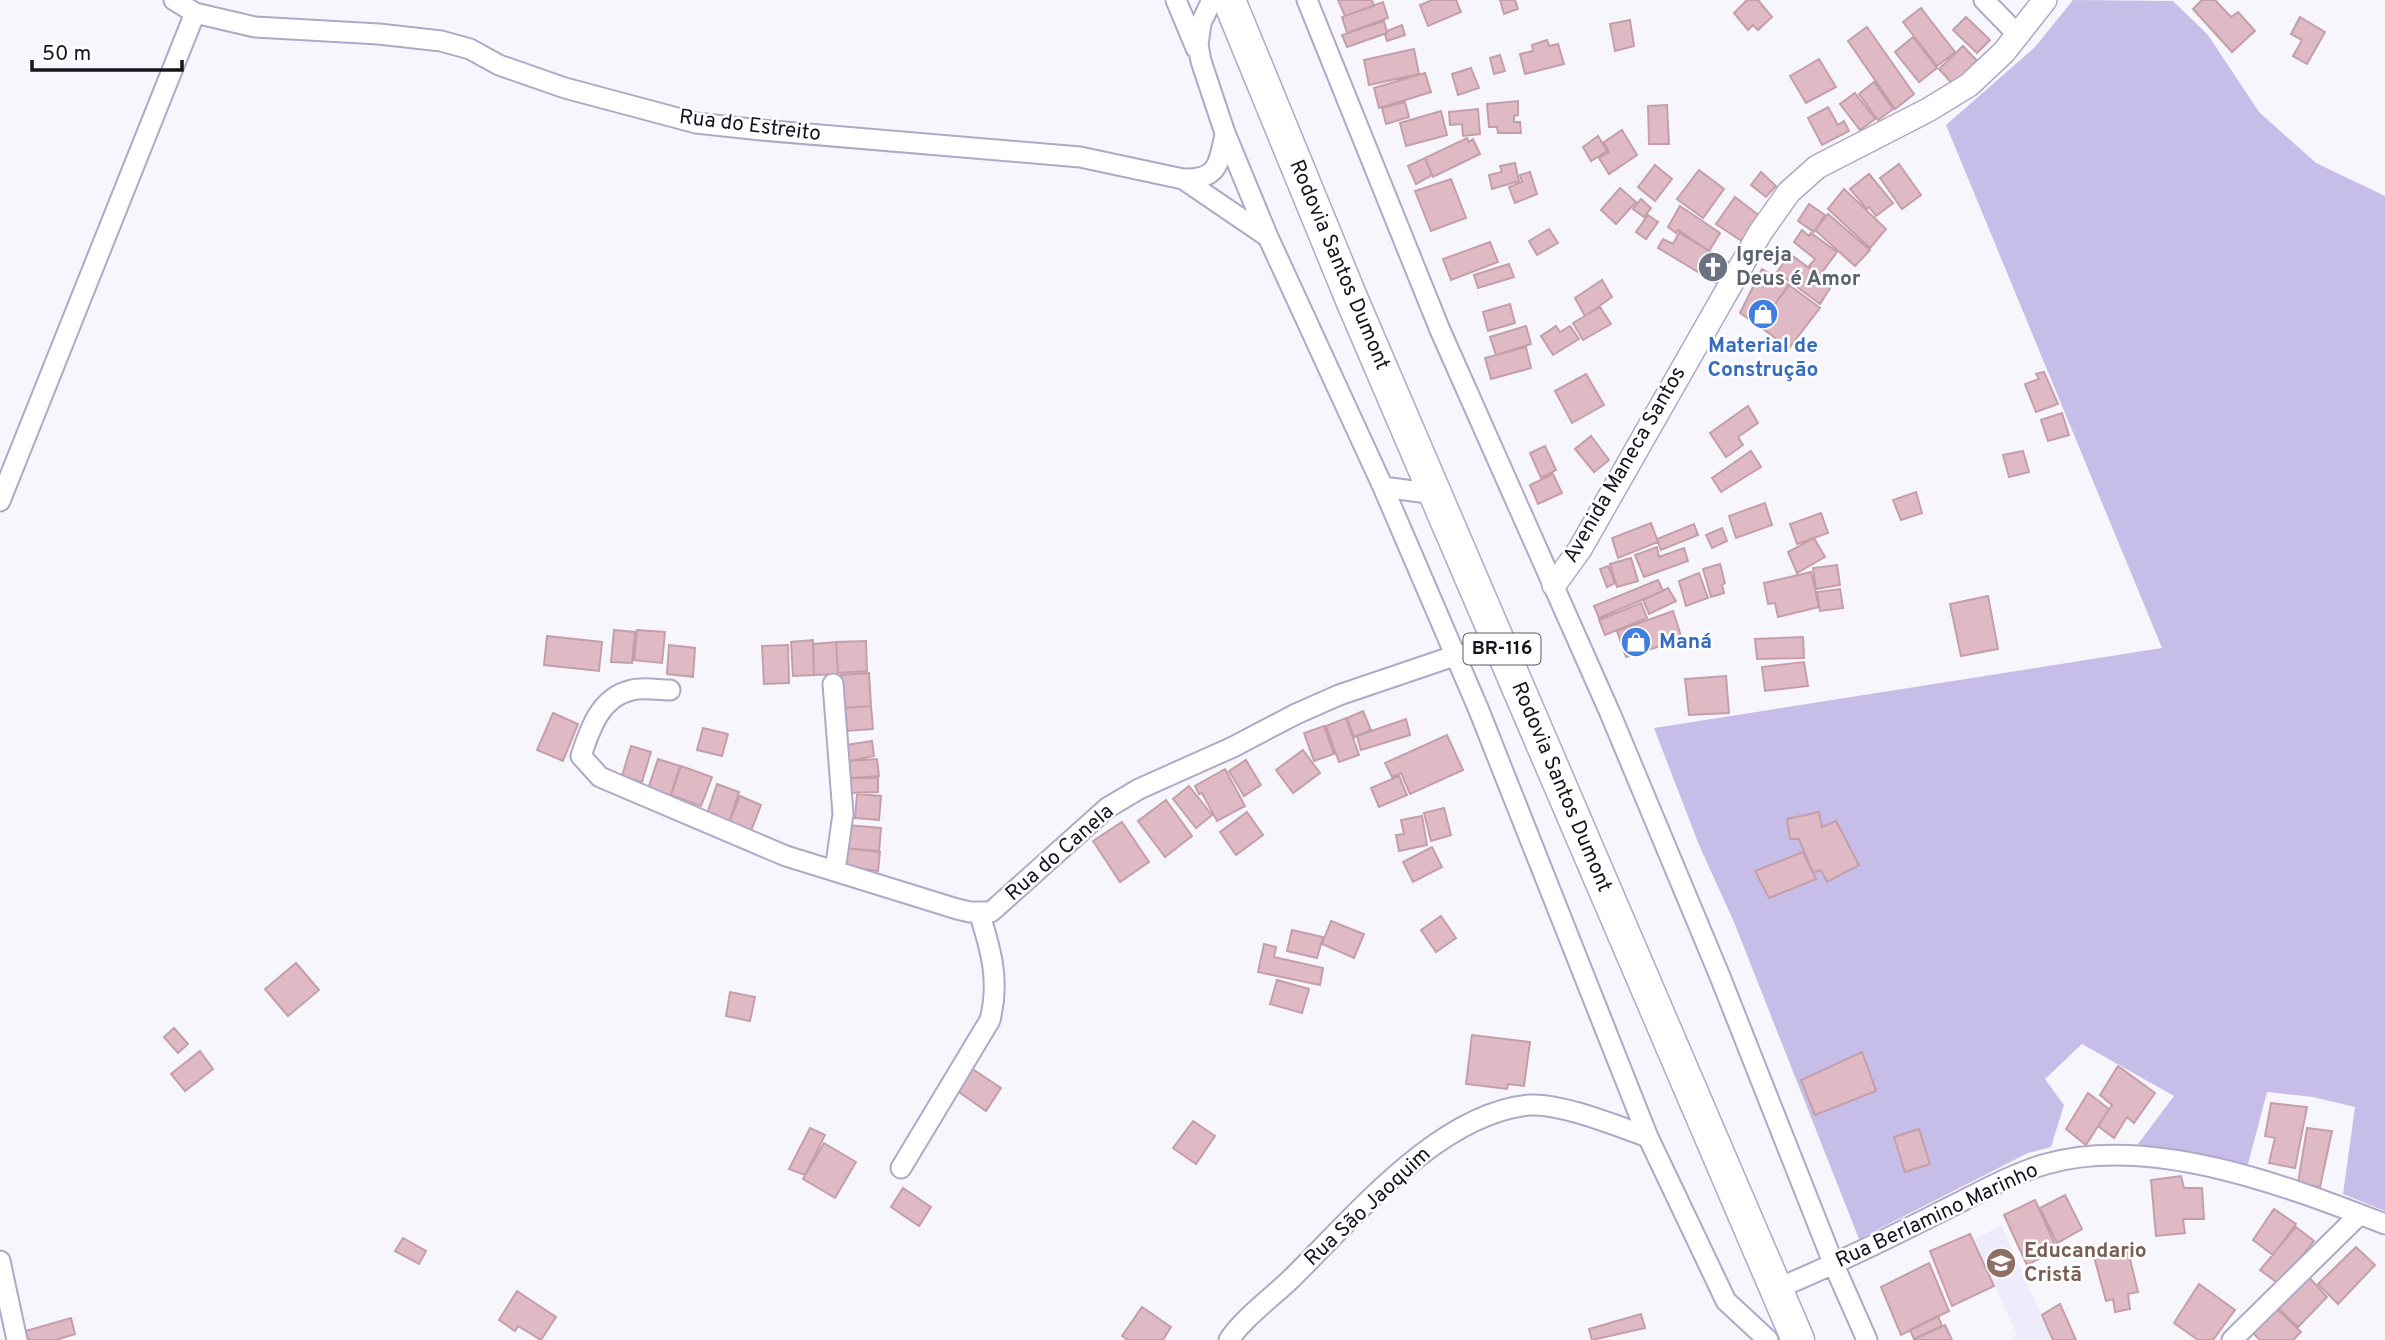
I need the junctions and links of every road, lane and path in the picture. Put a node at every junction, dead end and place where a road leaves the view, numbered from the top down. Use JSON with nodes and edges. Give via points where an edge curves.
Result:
{"nodes":[{"id":1,"x":174,"y":0,"type":"edge"},
{"id":2,"x":1176,"y":0,"type":"edge"},
{"id":3,"x":1212,"y":0,"type":"edge"},
{"id":4,"x":1229,"y":0,"type":"edge"},
{"id":5,"x":1984,"y":0,"type":"edge"},
{"id":6,"x":2045,"y":0,"type":"edge"},
{"id":7,"x":1306,"y":4,"type":"edge"},
{"id":8,"x":195,"y":13,"type":"junction"},
{"id":9,"x":2018,"y":35,"type":"junction"},
{"id":10,"x":1201,"y":61,"type":"junction"},
{"id":11,"x":1225,"y":132,"type":"junction"},
{"id":12,"x":1183,"y":179,"type":"junction"},
{"id":13,"x":1268,"y":237,"type":"junction"},
{"id":14,"x":1382,"y":487,"type":"junction"},
{"id":15,"x":1436,"y":494,"type":"junction"},
{"id":16,"x":0,"y":501,"type":"edge"},
{"id":17,"x":1554,"y":585,"type":"junction"},
{"id":18,"x":1502,"y":648,"type":"junction"},
{"id":19,"x":1454,"y":656,"type":"junction"},
{"id":20,"x":833,"y":684,"type":"dead end"},
{"id":21,"x":670,"y":690,"type":"dead end"},
{"id":22,"x":835,"y":871,"type":"junction"},
{"id":23,"x":979,"y":912,"type":"junction"},
{"id":24,"x":1648,"y":1137,"type":"junction"},
{"id":25,"x":901,"y":1168,"type":"dead end"},
{"id":26,"x":2358,"y":1216,"type":"junction"},
{"id":27,"x":2385,"y":1224,"type":"edge"},
{"id":28,"x":0,"y":1261,"type":"edge"},
{"id":29,"x":1834,"y":1265,"type":"junction"},
{"id":30,"x":1776,"y":1289,"type":"junction"},
{"id":31,"x":1726,"y":1301,"type":"junction"},
{"id":32,"x":17,"y":1340,"type":"edge"},
{"id":33,"x":1229,"y":1340,"type":"edge"},
{"id":34,"x":1749,"y":1340,"type":"edge"},
{"id":35,"x":1769,"y":1340,"type":"edge"},
{"id":36,"x":1798,"y":1340,"type":"edge"},
{"id":37,"x":1867,"y":1340,"type":"edge"},
{"id":38,"x":2232,"y":1340,"type":"edge"}],
"edges":[{"from":1,"to":8,"type":"street","name":"Rua do Estreito"},
{"from":2,"to":10,"type":"street"},
{"from":3,"to":10,"type":"street","via":[[1199,34]]},
{"from":4,"to":15,"type":"highway","name":"Rodovia Santos Dumont","number":"BR-116"},
{"from":5,"to":9,"type":"street"},
{"from":6,"to":9,"type":"street","name":"Avenida Maneca Santos"},
{"from":7,"to":17,"type":"street","via":[[1440,330]]},
{"from":8,"to":12,"type":"street","name":"Rua do Estreito","via":[[255,27],[441,41],[565,88],[696,123],[1080,157]]},
{"from":8,"to":16,"type":"street"},
{"from":9,"to":17,"type":"street","name":"Avenida Maneca Santos","via":[[1969,85],[1817,167],[1790,192],[1760,233],[1580,549]]},
{"from":10,"to":11,"type":"street"},
{"from":11,"to":12,"type":"street","name":"Rua do Estreito","via":[[1220,159],[1211,174],[1199,180]]},
{"from":11,"to":13,"type":"street"},
{"from":12,"to":13,"type":"street"},
{"from":13,"to":14,"type":"street"},
{"from":14,"to":15,"type":"street"},
{"from":14,"to":19,"type":"street"},
{"from":15,"to":18,"type":"highway","name":"Rodovia Santos Dumont","number":"BR-116"},
{"from":17,"to":29,"type":"street","via":[[1714,961]]},
{"from":18,"to":19,"type":"street","name":"Rua do Canela"},
{"from":18,"to":30,"type":"highway","name":"Rodovia Santos Dumont","number":"BR-116"},
{"from":19,"to":23,"type":"street","name":"Rua do Canela","via":[[1339,695],[1139,789],[1107,808],[992,912]]},
{"from":19,"to":24,"type":"street"},
{"from":20,"to":22,"type":"street","via":[[843,814]]},
{"from":21,"to":22,"type":"street","via":[[632,690],[609,700],[592,725],[581,756],[600,777],[786,856]]},
{"from":22,"to":23,"type":"street"},
{"from":23,"to":25,"type":"street","via":[[990,947],[996,996],[990,1020]]},
{"from":24,"to":31,"type":"street"},
{"from":24,"to":33,"type":"street","name":"Rua São Jaoquim","via":[[1578,1113],[1532,1105],[1495,1112],[1455,1130],[1404,1168]]},
{"from":26,"to":27,"type":"street","name":"Rua Berlamino Marinho"},
{"from":26,"to":29,"type":"street","name":"Rua Berlamino Marinho","via":[[2275,1184],[2184,1161],[2089,1156],[2045,1164]]},
{"from":26,"to":38,"type":"street"},
{"from":28,"to":32,"type":"street"},
{"from":29,"to":30,"type":"street","name":"Rua Berlamino Marinho"},
{"from":29,"to":37,"type":"street"},
{"from":30,"to":36,"type":"highway","name":"Rodovia Santos Dumont","number":"BR-116"},
{"from":31,"to":34,"type":"street"},
{"from":31,"to":35,"type":"street"}]}
